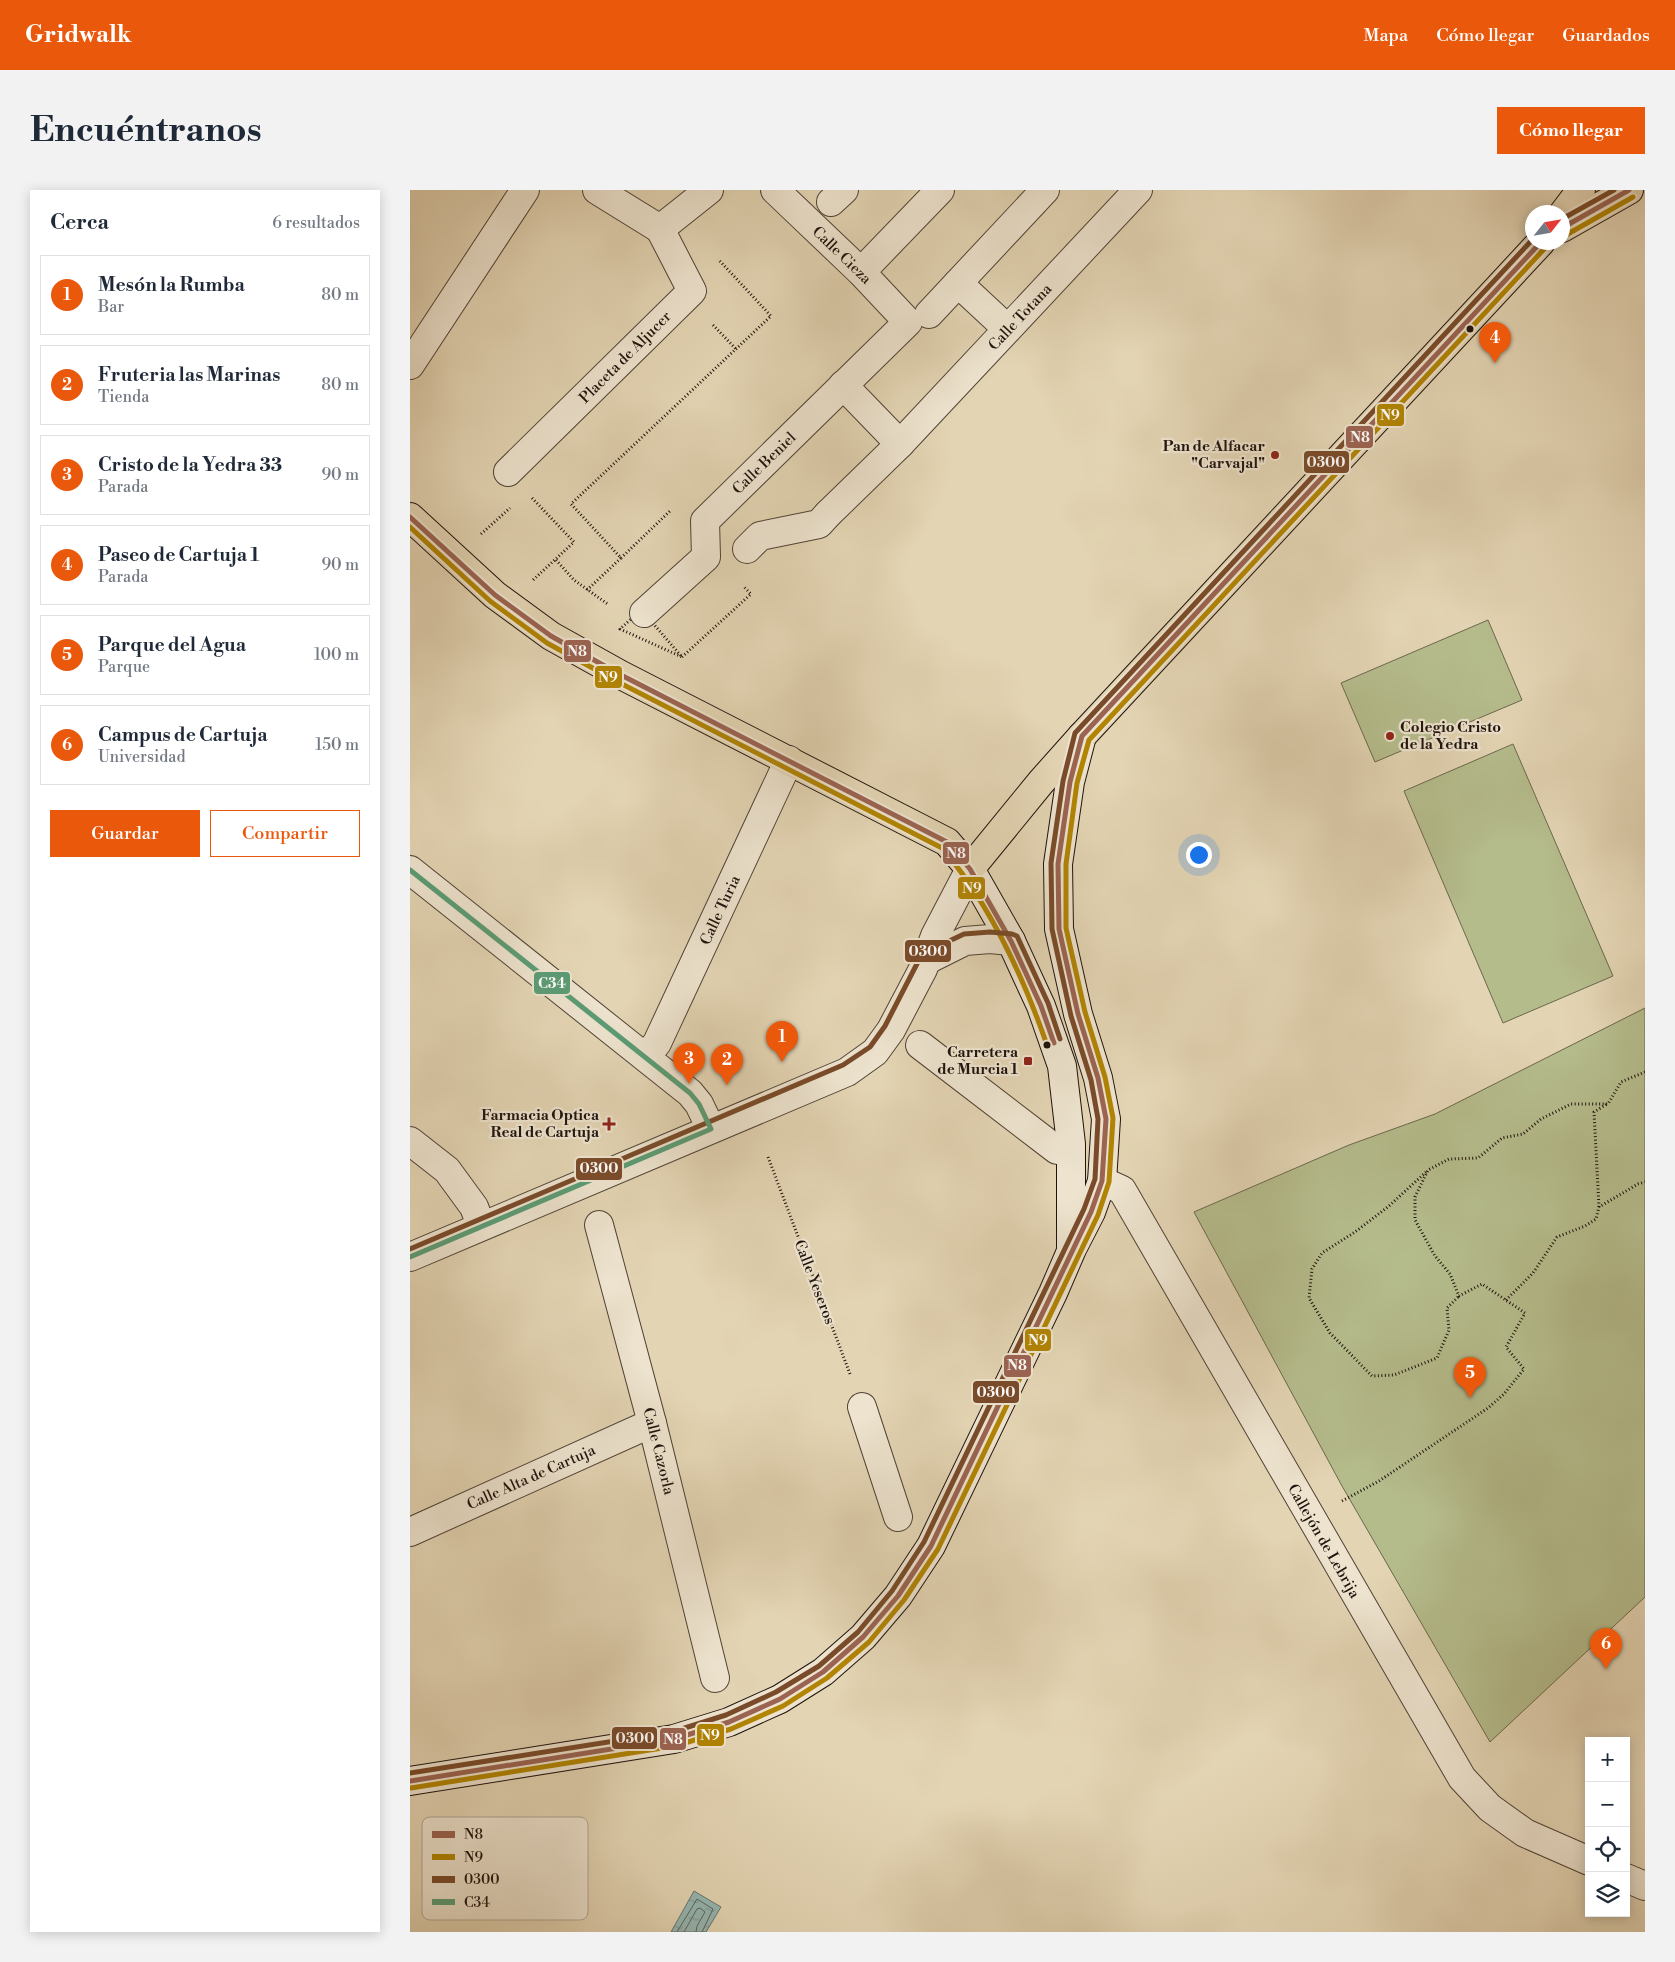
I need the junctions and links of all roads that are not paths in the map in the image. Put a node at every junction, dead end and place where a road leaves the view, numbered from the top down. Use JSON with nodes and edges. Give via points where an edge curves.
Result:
{"nodes":[{"id":1,"x":525,"y":190,"type":"edge"},
{"id":2,"x":597,"y":190,"type":"edge"},
{"id":3,"x":709,"y":190,"type":"edge"},
{"id":4,"x":775,"y":190,"type":"edge"},
{"id":5,"x":940,"y":190,"type":"edge"},
{"id":6,"x":1044,"y":190,"type":"edge"},
{"id":7,"x":1138,"y":190,"type":"edge"},
{"id":8,"x":1581,"y":190,"type":"edge"},
{"id":9,"x":1629,"y":190,"type":"edge"},
{"id":10,"x":1570,"y":205,"type":"edge"},
{"id":11,"x":1570,"y":223,"type":"edge"},
{"id":12,"x":660,"y":229,"type":"junction"},
{"id":13,"x":1534,"y":250,"type":"edge"},
{"id":14,"x":861,"y":272,"type":"junction"},
{"id":15,"x":958,"y":283,"type":"junction"},
{"id":16,"x":919,"y":318,"type":"junction"},
{"id":17,"x":1002,"y":322,"type":"dead end"},
{"id":18,"x":410,"y":365,"type":"edge"},
{"id":19,"x":843,"y":385,"type":"junction"},
{"id":20,"x":900,"y":444,"type":"junction"},
{"id":21,"x":508,"y":472,"type":"dead end"},
{"id":22,"x":410,"y":517,"type":"edge"},
{"id":23,"x":747,"y":549,"type":"road end"},
{"id":24,"x":633,"y":616,"type":"dead end"},
{"id":25,"x":1082,"y":736,"type":"junction"},
{"id":26,"x":789,"y":760,"type":"junction"},
{"id":27,"x":970,"y":869,"type":"junction"},
{"id":28,"x":410,"y":870,"type":"edge"},
{"id":29,"x":1011,"y":941,"type":"junction"},
{"id":30,"x":927,"y":960,"type":"junction"},
{"id":31,"x":920,"y":1045,"type":"dead end"},
{"id":32,"x":646,"y":1057,"type":"junction"},
{"id":33,"x":1062,"y":1066,"type":"junction"},
{"id":34,"x":711,"y":1129,"type":"junction"},
{"id":35,"x":410,"y":1141,"type":"edge"},
{"id":36,"x":1057,"y":1150,"type":"dead end"},
{"id":37,"x":1102,"y":1181,"type":"junction"},
{"id":38,"x":482,"y":1225,"type":"junction"},
{"id":39,"x":599,"y":1225,"type":"dead end"},
{"id":40,"x":1072,"y":1248,"type":"junction"},
{"id":41,"x":410,"y":1257,"type":"edge"},
{"id":42,"x":862,"y":1407,"type":"road end"},
{"id":43,"x":652,"y":1423,"type":"junction"},
{"id":44,"x":898,"y":1517,"type":"dead end"},
{"id":45,"x":410,"y":1532,"type":"edge"},
{"id":46,"x":715,"y":1678,"type":"dead end"},
{"id":47,"x":410,"y":1781,"type":"edge"},
{"id":48,"x":1585,"y":1859,"type":"edge"},
{"id":49,"x":1630,"y":1880,"type":"edge"},
{"id":50,"x":1645,"y":1886,"type":"edge"}],
"edges":[{"from":1,"to":18,"type":"street"},
{"from":2,"to":12,"type":"street"},
{"from":3,"to":12,"type":"street"},
{"from":4,"to":14,"type":"street","name":"Calle Cieza"},
{"from":5,"to":14,"type":"street"},
{"from":6,"to":15,"type":"street","name":"Calle Beniel"},
{"from":7,"to":20,"type":"street","name":"Calle Totana"},
{"from":8,"to":10,"type":"main road"},
{"from":9,"to":11,"type":"main road"},
{"from":12,"to":21,"type":"street","name":"Placeta de Aljucer","via":[[692,291]]},
{"from":13,"to":25,"type":"main road"},
{"from":14,"to":16,"type":"street","name":"Calle Cieza"},
{"from":15,"to":16,"type":"street","name":"Calle Beniel"},
{"from":15,"to":17,"type":"street"},
{"from":16,"to":19,"type":"street","name":"Calle Beniel"},
{"from":19,"to":20,"type":"street"},
{"from":19,"to":24,"type":"street","name":"Calle Beniel","via":[[705,521],[706,557]]},
{"from":20,"to":23,"type":"street","name":"Calle Totana","via":[[819,524],[760,536]]},
{"from":22,"to":26,"type":"main road","via":[[495,595],[551,636]]},
{"from":25,"to":27,"type":"main road"},
{"from":25,"to":37,"type":"street","via":[[1070,782],[1058,864],[1059,929],[1106,1119]]},
{"from":26,"to":27,"type":"main road","via":[[947,842]]},
{"from":26,"to":32,"type":"street","name":"Calle Turia","via":[[657,1043]]},
{"from":27,"to":29,"type":"street"},
{"from":27,"to":30,"type":"street","via":[[935,936]]},
{"from":28,"to":32,"type":"street"},
{"from":29,"to":30,"type":"street","via":[[965,941]]},
{"from":29,"to":33,"type":"street","via":[[1041,1006]]},
{"from":30,"to":34,"type":"street","via":[[891,1030],[875,1052],[847,1072]]},
{"from":31,"to":36,"type":"street"},
{"from":32,"to":34,"type":"street","via":[[700,1104]]},
{"from":33,"to":37,"type":"street","via":[[1080,1089]]},
{"from":33,"to":40,"type":"street","via":[[1071,1144]]},
{"from":34,"to":38,"type":"street"},
{"from":35,"to":38,"type":"street","via":[[448,1170],[474,1207]]},
{"from":37,"to":40,"type":"street","via":[[1091,1212]]},
{"from":37,"to":48,"type":"street","name":"Callejón de Lebrija","via":[[1122,1190],[1462,1778],[1490,1808],[1525,1832]]},
{"from":38,"to":41,"type":"street"},
{"from":39,"to":43,"type":"street","name":"Calle Cazorla"},
{"from":40,"to":47,"type":"street","via":[[931,1546],[898,1596],[862,1637],[824,1672],[780,1699],[729,1722],[674,1739]]},
{"from":42,"to":44,"type":"street"},
{"from":43,"to":45,"type":"street","name":"Calle Alta de Cartuja"},
{"from":43,"to":46,"type":"street","name":"Calle Cazorla"},
{"from":49,"to":50,"type":"street"}]}
